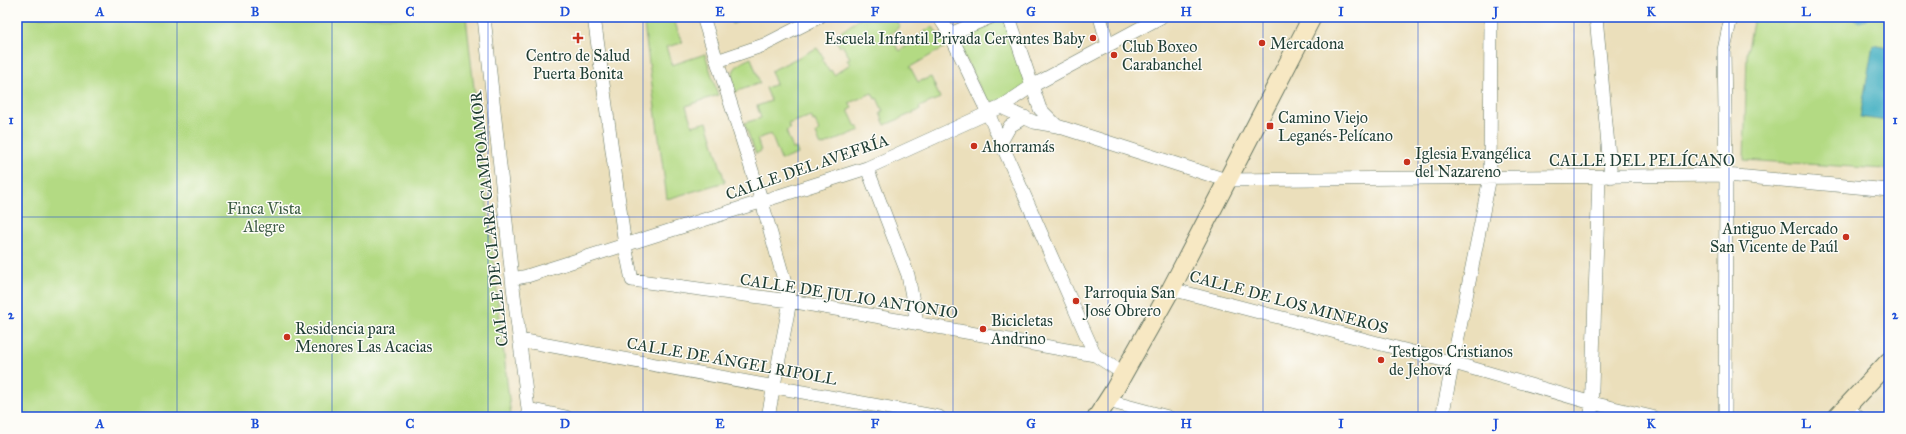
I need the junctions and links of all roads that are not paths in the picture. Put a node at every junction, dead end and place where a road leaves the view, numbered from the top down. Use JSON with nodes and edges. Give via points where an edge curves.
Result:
{"nodes":[{"id":1,"x":484,"y":17,"type":"edge"},
{"id":2,"x":594,"y":17,"type":"edge"},
{"id":3,"x":703,"y":17,"type":"edge"},
{"id":4,"x":819,"y":17,"type":"edge"},
{"id":5,"x":938,"y":17,"type":"edge"},
{"id":6,"x":991,"y":17,"type":"edge"},
{"id":7,"x":1009,"y":17,"type":"edge"},
{"id":8,"x":1100,"y":17,"type":"edge"},
{"id":9,"x":1161,"y":17,"type":"edge"},
{"id":10,"x":1312,"y":17,"type":"edge"},
{"id":11,"x":1491,"y":17,"type":"edge"},
{"id":12,"x":1596,"y":17,"type":"edge"},
{"id":13,"x":1731,"y":17,"type":"edge"},
{"id":14,"x":950,"y":34,"type":"junction"},
{"id":15,"x":1108,"y":45,"type":"junction"},
{"id":16,"x":717,"y":61,"type":"junction"},
{"id":17,"x":1032,"y":86,"type":"junction"},
{"id":18,"x":1001,"y":107,"type":"junction"},
{"id":19,"x":988,"y":114,"type":"junction"},
{"id":20,"x":1025,"y":118,"type":"junction"},
{"id":21,"x":1056,"y":126,"type":"junction"},
{"id":22,"x":1001,"y":142,"type":"junction"},
{"id":23,"x":867,"y":168,"type":"junction"},
{"id":24,"x":1726,"y":175,"type":"junction"},
{"id":25,"x":1605,"y":177,"type":"junction"},
{"id":26,"x":1490,"y":178,"type":"junction"},
{"id":27,"x":1226,"y":180,"type":"junction"},
{"id":28,"x":1889,"y":190,"type":"edge"},
{"id":29,"x":762,"y":202,"type":"junction"},
{"id":30,"x":625,"y":246,"type":"junction"},
{"id":31,"x":512,"y":278,"type":"junction"},
{"id":32,"x":1171,"y":289,"type":"junction"},
{"id":33,"x":790,"y":301,"type":"junction"},
{"id":34,"x":916,"y":323,"type":"junction"},
{"id":35,"x":520,"y":340,"type":"junction"},
{"id":36,"x":1095,"y":355,"type":"junction"},
{"id":37,"x":1889,"y":361,"type":"edge"},
{"id":38,"x":1454,"y":363,"type":"junction"},
{"id":39,"x":1124,"y":374,"type":"junction"},
{"id":40,"x":775,"y":386,"type":"junction"},
{"id":41,"x":1108,"y":401,"type":"junction"},
{"id":42,"x":1592,"y":403,"type":"junction"},
{"id":43,"x":529,"y":413,"type":"edge"},
{"id":44,"x":1847,"y":414,"type":"edge"},
{"id":45,"x":566,"y":417,"type":"edge"},
{"id":46,"x":768,"y":417,"type":"edge"},
{"id":47,"x":939,"y":417,"type":"edge"},
{"id":48,"x":1097,"y":417,"type":"edge"},
{"id":49,"x":1168,"y":417,"type":"edge"},
{"id":50,"x":1442,"y":417,"type":"edge"},
{"id":51,"x":1591,"y":417,"type":"edge"},
{"id":52,"x":1652,"y":417,"type":"edge"},
{"id":53,"x":1725,"y":417,"type":"edge"}],
"edges":[{"from":1,"to":31,"type":"street","name":"CALLE DE CLARA CAMPOAMOR"},
{"from":2,"to":30,"type":"street"},
{"from":3,"to":16,"type":"street"},
{"from":4,"to":16,"type":"street","via":[[764,45]]},
{"from":5,"to":14,"type":"street"},
{"from":6,"to":14,"type":"street"},
{"from":7,"to":17,"type":"street"},
{"from":8,"to":15,"type":"street"},
{"from":9,"to":15,"type":"street","name":"CALLE DEL AVEFRÍA"},
{"from":10,"to":27,"type":"street"},
{"from":11,"to":26,"type":"street"},
{"from":12,"to":25,"type":"street"},
{"from":13,"to":24,"type":"street","via":[[1724,50]]},
{"from":14,"to":19,"type":"street"},
{"from":15,"to":17,"type":"street","name":"CALLE DEL AVEFRÍA"},
{"from":16,"to":29,"type":"street"},
{"from":17,"to":18,"type":"street","name":"CALLE DEL AVEFRÍA"},
{"from":17,"to":21,"type":"street","via":[[1040,109]]},
{"from":18,"to":19,"type":"street","name":"CALLE DEL AVEFRÍA"},
{"from":18,"to":20,"type":"street","name":"CALLE DEL PELÍCANO"},
{"from":19,"to":22,"type":"street"},
{"from":19,"to":23,"type":"street","name":"CALLE DEL AVEFRÍA"},
{"from":20,"to":21,"type":"street","name":"CALLE DEL PELÍCANO"},
{"from":20,"to":22,"type":"street","via":[[1010,126]]},
{"from":21,"to":27,"type":"street","name":"CALLE DEL PELÍCANO"},
{"from":22,"to":36,"type":"street"},
{"from":23,"to":29,"type":"street","name":"CALLE DEL AVEFRÍA"},
{"from":23,"to":34,"type":"street","via":[[908,274]]},
{"from":24,"to":25,"type":"street","name":"CALLE DEL PELÍCANO"},
{"from":24,"to":28,"type":"street","name":"CALLE DEL PELÍCANO"},
{"from":24,"to":53,"type":"street"},
{"from":25,"to":26,"type":"street","name":"CALLE DEL PELÍCANO"},
{"from":25,"to":42,"type":"street"},
{"from":26,"to":27,"type":"street","name":"CALLE DEL PELÍCANO"},
{"from":26,"to":38,"type":"street"},
{"from":27,"to":32,"type":"street"},
{"from":29,"to":30,"type":"street","name":"CALLE DEL AVEFRÍA"},
{"from":29,"to":33,"type":"street"},
{"from":30,"to":31,"type":"street","name":"CALLE DEL AVEFRÍA","via":[[527,276]]},
{"from":30,"to":33,"type":"street","name":"CALLE DE JULIO ANTONIO","via":[[632,280]]},
{"from":31,"to":35,"type":"street","name":"CALLE DE CLARA CAMPOAMOR"},
{"from":32,"to":38,"type":"street","name":"CALLE DE LOS MINEROS"},
{"from":32,"to":39,"type":"street"},
{"from":33,"to":34,"type":"street","name":"CALLE DE JULIO ANTONIO"},
{"from":33,"to":40,"type":"street"},
{"from":34,"to":36,"type":"street","name":"CALLE DE JULIO ANTONIO"},
{"from":35,"to":40,"type":"street","name":"CALLE DE ÁNGEL RIPOLL"},
{"from":35,"to":43,"type":"street","name":"CALLE DE CLARA CAMPOAMOR"},
{"from":36,"to":39,"type":"street"},
{"from":37,"to":44,"type":"street"},
{"from":38,"to":42,"type":"street","name":"CALLE DE LOS MINEROS"},
{"from":38,"to":50,"type":"street"},
{"from":39,"to":41,"type":"street"},
{"from":40,"to":46,"type":"street"},
{"from":40,"to":47,"type":"street","name":"CALLE DE ÁNGEL RIPOLL"},
{"from":41,"to":48,"type":"street"},
{"from":41,"to":49,"type":"street"},
{"from":42,"to":51,"type":"street"},
{"from":42,"to":52,"type":"street","name":"CALLE DE LOS MINEROS"},
{"from":43,"to":45,"type":"street"}]}
